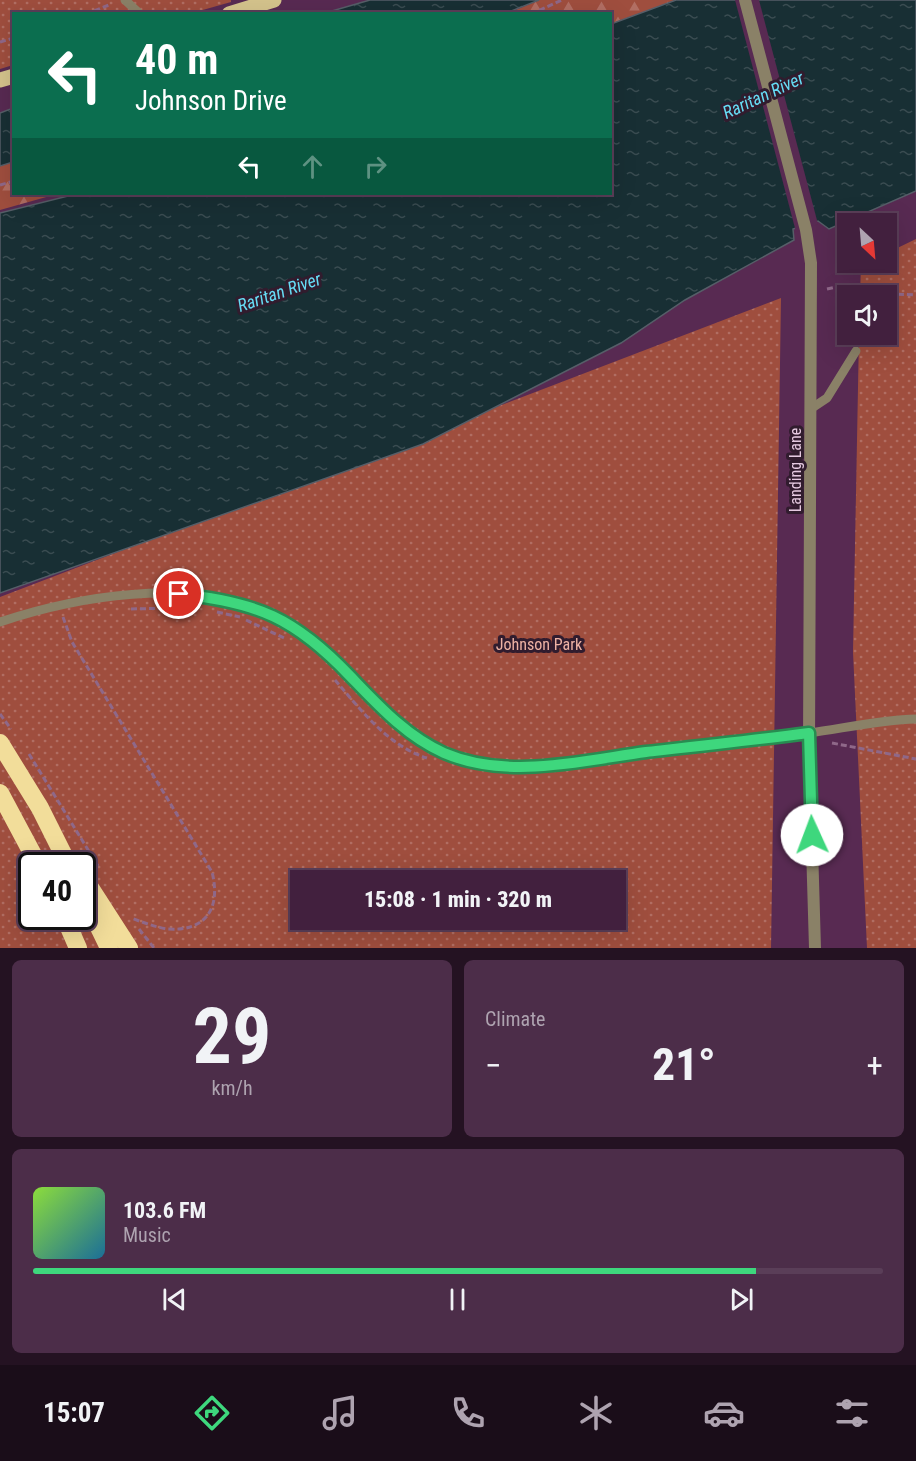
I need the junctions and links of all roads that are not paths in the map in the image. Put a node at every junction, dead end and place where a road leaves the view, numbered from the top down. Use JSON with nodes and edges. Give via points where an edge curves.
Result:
{"nodes":[{"id":1,"x":125,"y":0,"type":"edge"},
{"id":2,"x":274,"y":0,"type":"edge"},
{"id":3,"x":745,"y":0,"type":"edge"},
{"id":4,"x":138,"y":12,"type":"edge"},
{"id":5,"x":235,"y":12,"type":"edge"},
{"id":6,"x":856,"y":351,"type":"dead end"},
{"id":7,"x":812,"y":408,"type":"junction"},
{"id":8,"x":0,"y":622,"type":"edge"},
{"id":9,"x":916,"y":719,"type":"edge"},
{"id":10,"x":809,"y":733,"type":"junction"},
{"id":11,"x":6,"y":737,"type":"edge"},
{"id":12,"x":0,"y":794,"type":"edge"},
{"id":13,"x":40,"y":808,"type":"junction"},
{"id":14,"x":31,"y":852,"type":"edge"},
{"id":15,"x":62,"y":852,"type":"edge"},
{"id":16,"x":77,"y":852,"type":"edge"},
{"id":17,"x":96,"y":906,"type":"edge"},
{"id":18,"x":96,"y":908,"type":"edge"},
{"id":19,"x":98,"y":910,"type":"junction"},
{"id":20,"x":70,"y":930,"type":"edge"},
{"id":21,"x":78,"y":948,"type":"edge"},
{"id":22,"x":109,"y":948,"type":"edge"},
{"id":23,"x":129,"y":948,"type":"edge"},
{"id":24,"x":815,"y":948,"type":"edge"}],
"edges":[{"from":1,"to":4,"type":"lane"},
{"from":2,"to":5,"type":"main road"},
{"from":3,"to":7,"type":"street","name":"Landing Lane","via":[[806,230],[812,291]]},
{"from":6,"to":7,"type":"lane","via":[[827,398]]},
{"from":7,"to":10,"type":"street","name":"Landing Lane"},
{"from":8,"to":10,"type":"lane","via":[[60,604],[139,595],[179,594],[241,603],[302,632],[390,717],[423,742],[462,759],[494,766],[522,767]]},
{"from":9,"to":10,"type":"lane","via":[[887,719]]},
{"from":10,"to":24,"type":"street","name":"Landing Lane"},
{"from":11,"to":13,"type":"highway"},
{"from":12,"to":14,"type":"highway"},
{"from":13,"to":15,"type":"highway"},
{"from":13,"to":16,"type":"highway"},
{"from":17,"to":19,"type":"highway"},
{"from":18,"to":19,"type":"highway"},
{"from":19,"to":22,"type":"highway"},
{"from":19,"to":23,"type":"highway"},
{"from":20,"to":21,"type":"highway"}]}
